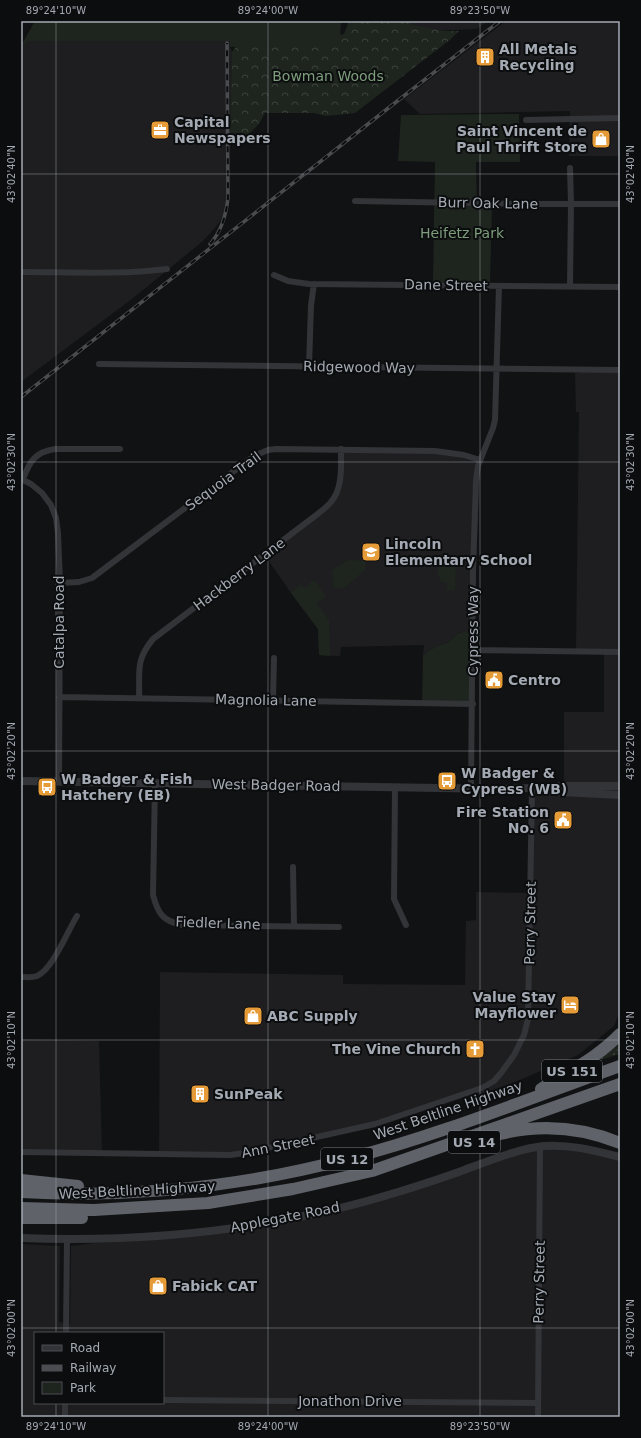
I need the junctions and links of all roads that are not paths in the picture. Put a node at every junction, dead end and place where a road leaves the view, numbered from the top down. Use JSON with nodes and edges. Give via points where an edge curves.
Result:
{"nodes":[{"id":1,"x":620,"y":118,"type":"edge"},
{"id":2,"x":526,"y":120,"type":"dead end"},
{"id":3,"x":570,"y":168,"type":"dead end"},
{"id":4,"x":356,"y":201,"type":"dead end"},
{"id":5,"x":571,"y":204,"type":"junction"},
{"id":6,"x":620,"y":204,"type":"edge"},
{"id":7,"x":167,"y":269,"type":"dead end"},
{"id":8,"x":21,"y":272,"type":"edge"},
{"id":9,"x":274,"y":275,"type":"dead end"},
{"id":10,"x":314,"y":284,"type":"junction"},
{"id":11,"x":500,"y":286,"type":"junction"},
{"id":12,"x":570,"y":286,"type":"junction"},
{"id":13,"x":620,"y":287,"type":"edge"},
{"id":14,"x":99,"y":364,"type":"dead end"},
{"id":15,"x":309,"y":367,"type":"junction"},
{"id":16,"x":498,"y":369,"type":"junction"},
{"id":17,"x":620,"y":370,"type":"edge"},
{"id":18,"x":120,"y":449,"type":"dead end"},
{"id":19,"x":341,"y":449,"type":"junction"},
{"id":20,"x":480,"y":460,"type":"junction"},
{"id":21,"x":22,"y":479,"type":"edge"},
{"id":22,"x":60,"y":583,"type":"junction"},
{"id":23,"x":474,"y":650,"type":"junction"},
{"id":24,"x":620,"y":652,"type":"edge"},
{"id":25,"x":274,"y":658,"type":"dead end"},
{"id":26,"x":59,"y":697,"type":"junction"},
{"id":27,"x":139,"y":698,"type":"junction"},
{"id":28,"x":273,"y":700,"type":"junction"},
{"id":29,"x":473,"y":704,"type":"junction"},
{"id":30,"x":21,"y":781,"type":"edge"},
{"id":31,"x":59,"y":782,"type":"junction"},
{"id":32,"x":154,"y":783,"type":"junction"},
{"id":33,"x":620,"y":786,"type":"edge"},
{"id":34,"x":395,"y":787,"type":"junction"},
{"id":35,"x":471,"y":788,"type":"junction"},
{"id":36,"x":532,"y":788,"type":"junction"},
{"id":37,"x":620,"y":795,"type":"edge"},
{"id":38,"x":294,"y":867,"type":"dead end"},
{"id":39,"x":77,"y":916,"type":"dead end"},
{"id":40,"x":406,"y":925,"type":"dead end"},
{"id":41,"x":294,"y":926,"type":"junction"},
{"id":42,"x":339,"y":926,"type":"dead end"},
{"id":43,"x":21,"y":977,"type":"edge"},
{"id":44,"x":620,"y":1034,"type":"edge"},
{"id":45,"x":514,"y":1056,"type":"joint"},
{"id":46,"x":620,"y":1066,"type":"edge"},
{"id":47,"x":620,"y":1084,"type":"edge"},
{"id":48,"x":520,"y":1102,"type":"junction"},
{"id":49,"x":620,"y":1143,"type":"edge"},
{"id":50,"x":540,"y":1147,"type":"junction"},
{"id":51,"x":21,"y":1152,"type":"edge"},
{"id":52,"x":620,"y":1157,"type":"edge"},
{"id":53,"x":372,"y":1171,"type":"junction"},
{"id":54,"x":21,"y":1180,"type":"edge"},
{"id":55,"x":167,"y":1190,"type":"junction"},
{"id":56,"x":21,"y":1192,"type":"edge"},
{"id":57,"x":208,"y":1203,"type":"junction"},
{"id":58,"x":21,"y":1208,"type":"edge"},
{"id":59,"x":21,"y":1218,"type":"edge"},
{"id":60,"x":21,"y":1238,"type":"edge"},
{"id":61,"x":67,"y":1240,"type":"junction"},
{"id":62,"x":66,"y":1332,"type":"edge"},
{"id":63,"x":164,"y":1400,"type":"edge"},
{"id":64,"x":538,"y":1403,"type":"junction"},
{"id":65,"x":65,"y":1404,"type":"edge"},
{"id":66,"x":65,"y":1417,"type":"edge"},
{"id":67,"x":538,"y":1417,"type":"edge"}],
"edges":[{"from":1,"to":2,"type":"street","via":[[570,123]]},
{"from":3,"to":5,"type":"street"},
{"from":4,"to":5,"type":"street","name":"Burr Oak Lane"},
{"from":5,"to":6,"type":"street","name":"Burr Oak Lane"},
{"from":5,"to":12,"type":"street"},
{"from":7,"to":8,"type":"street","via":[[134,272]]},
{"from":9,"to":10,"type":"street","name":"Dane Street","via":[[288,281]]},
{"from":10,"to":11,"type":"street","name":"Dane Street"},
{"from":10,"to":15,"type":"street"},
{"from":11,"to":12,"type":"street","name":"Dane Street"},
{"from":11,"to":16,"type":"street","name":"Cypress Way"},
{"from":12,"to":13,"type":"street","name":"Dane Street"},
{"from":14,"to":15,"type":"street","name":"Ridgewood Way"},
{"from":15,"to":16,"type":"street","name":"Ridgewood Way"},
{"from":16,"to":17,"type":"street","name":"Ridgewood Way"},
{"from":16,"to":20,"type":"street","name":"Cypress Way","via":[[495,420]]},
{"from":18,"to":21,"type":"street","via":[[46,451],[37,455]]},
{"from":19,"to":20,"type":"street","name":"Sequoia Trail","via":[[444,451]]},
{"from":19,"to":22,"type":"street","name":"Sequoia Trail","via":[[276,448],[254,456],[92,578]]},
{"from":19,"to":27,"type":"street","name":"Hackberry Lane","via":[[340,480],[332,501],[148,644],[140,659]]},
{"from":20,"to":23,"type":"street","name":"Cypress Way","via":[[476,481],[473,570]]},
{"from":21,"to":22,"type":"street","name":"Catalpa Road","via":[[42,493],[56,518]]},
{"from":22,"to":26,"type":"street","name":"Catalpa Road"},
{"from":23,"to":24,"type":"street"},
{"from":23,"to":29,"type":"street","name":"Cypress Way"},
{"from":25,"to":28,"type":"street"},
{"from":26,"to":27,"type":"street","name":"Magnolia Lane"},
{"from":26,"to":31,"type":"street","name":"Catalpa Road"},
{"from":27,"to":28,"type":"street","name":"Magnolia Lane"},
{"from":28,"to":29,"type":"street","name":"Magnolia Lane"},
{"from":29,"to":35,"type":"street","name":"Cypress Way"},
{"from":30,"to":31,"type":"street","name":"West Badger Road"},
{"from":31,"to":32,"type":"street","name":"West Badger Road"},
{"from":32,"to":34,"type":"street","name":"West Badger Road"},
{"from":32,"to":41,"type":"street","name":"Fiedler Lane","via":[[153,895],[156,909],[163,917],[172,923],[182,925]]},
{"from":33,"to":36,"type":"street","name":"West Badger Road"},
{"from":34,"to":35,"type":"street","name":"West Badger Road"},
{"from":34,"to":40,"type":"street","via":[[394,899]]},
{"from":35,"to":36,"type":"street","name":"West Badger Road"},
{"from":36,"to":37,"type":"street","name":"West Badger Road","via":[[550,792]]},
{"from":36,"to":45,"type":"street","name":"Perry Street","via":[[528,1019]]},
{"from":38,"to":41,"type":"street"},
{"from":39,"to":43,"type":"street","via":[[44,972],[35,977]]},
{"from":41,"to":42,"type":"street","name":"Fiedler Lane"},
{"from":44,"to":48,"type":"highway","number":"US 151","via":[[589,1060]]},
{"from":45,"to":51,"type":"street","name":"Ann Street","via":[[494,1080],[475,1090],[375,1124],[245,1153],[230,1155]]},
{"from":46,"to":48,"type":"highway","name":"West Beltline Highway","number":"US 12"},
{"from":47,"to":53,"type":"highway","name":"West Beltline Highway","number":"US 12"},
{"from":48,"to":55,"type":"highway","name":"West Beltline Highway","number":"US 12","via":[[387,1148],[346,1159],[241,1181]]},
{"from":49,"to":53,"type":"highway","number":"US 14","via":[[578,1131],[529,1129]]},
{"from":50,"to":52,"type":"street","name":"Applegate Road","via":[[569,1146]]},
{"from":50,"to":61,"type":"street","name":"Applegate Road","via":[[403,1191],[319,1213],[196,1233]]},
{"from":50,"to":64,"type":"street","name":"Perry Street"},
{"from":53,"to":57,"type":"highway","name":"West Beltline Highway","number":"US 12","via":[[280,1191]]},
{"from":54,"to":55,"type":"highway","via":[[86,1187]]},
{"from":55,"to":56,"type":"highway","name":"West Beltline Highway","number":"US 12","via":[[74,1194]]},
{"from":57,"to":58,"type":"highway","name":"West Beltline Highway","number":"US 12","via":[[94,1210]]},
{"from":57,"to":59,"type":"highway","via":[[108,1217]]},
{"from":60,"to":61,"type":"street","name":"Applegate Road"},
{"from":61,"to":62,"type":"street"},
{"from":63,"to":64,"type":"street","name":"Jonathon Drive"},
{"from":64,"to":67,"type":"street","name":"Perry Street"},
{"from":65,"to":66,"type":"street"}]}
